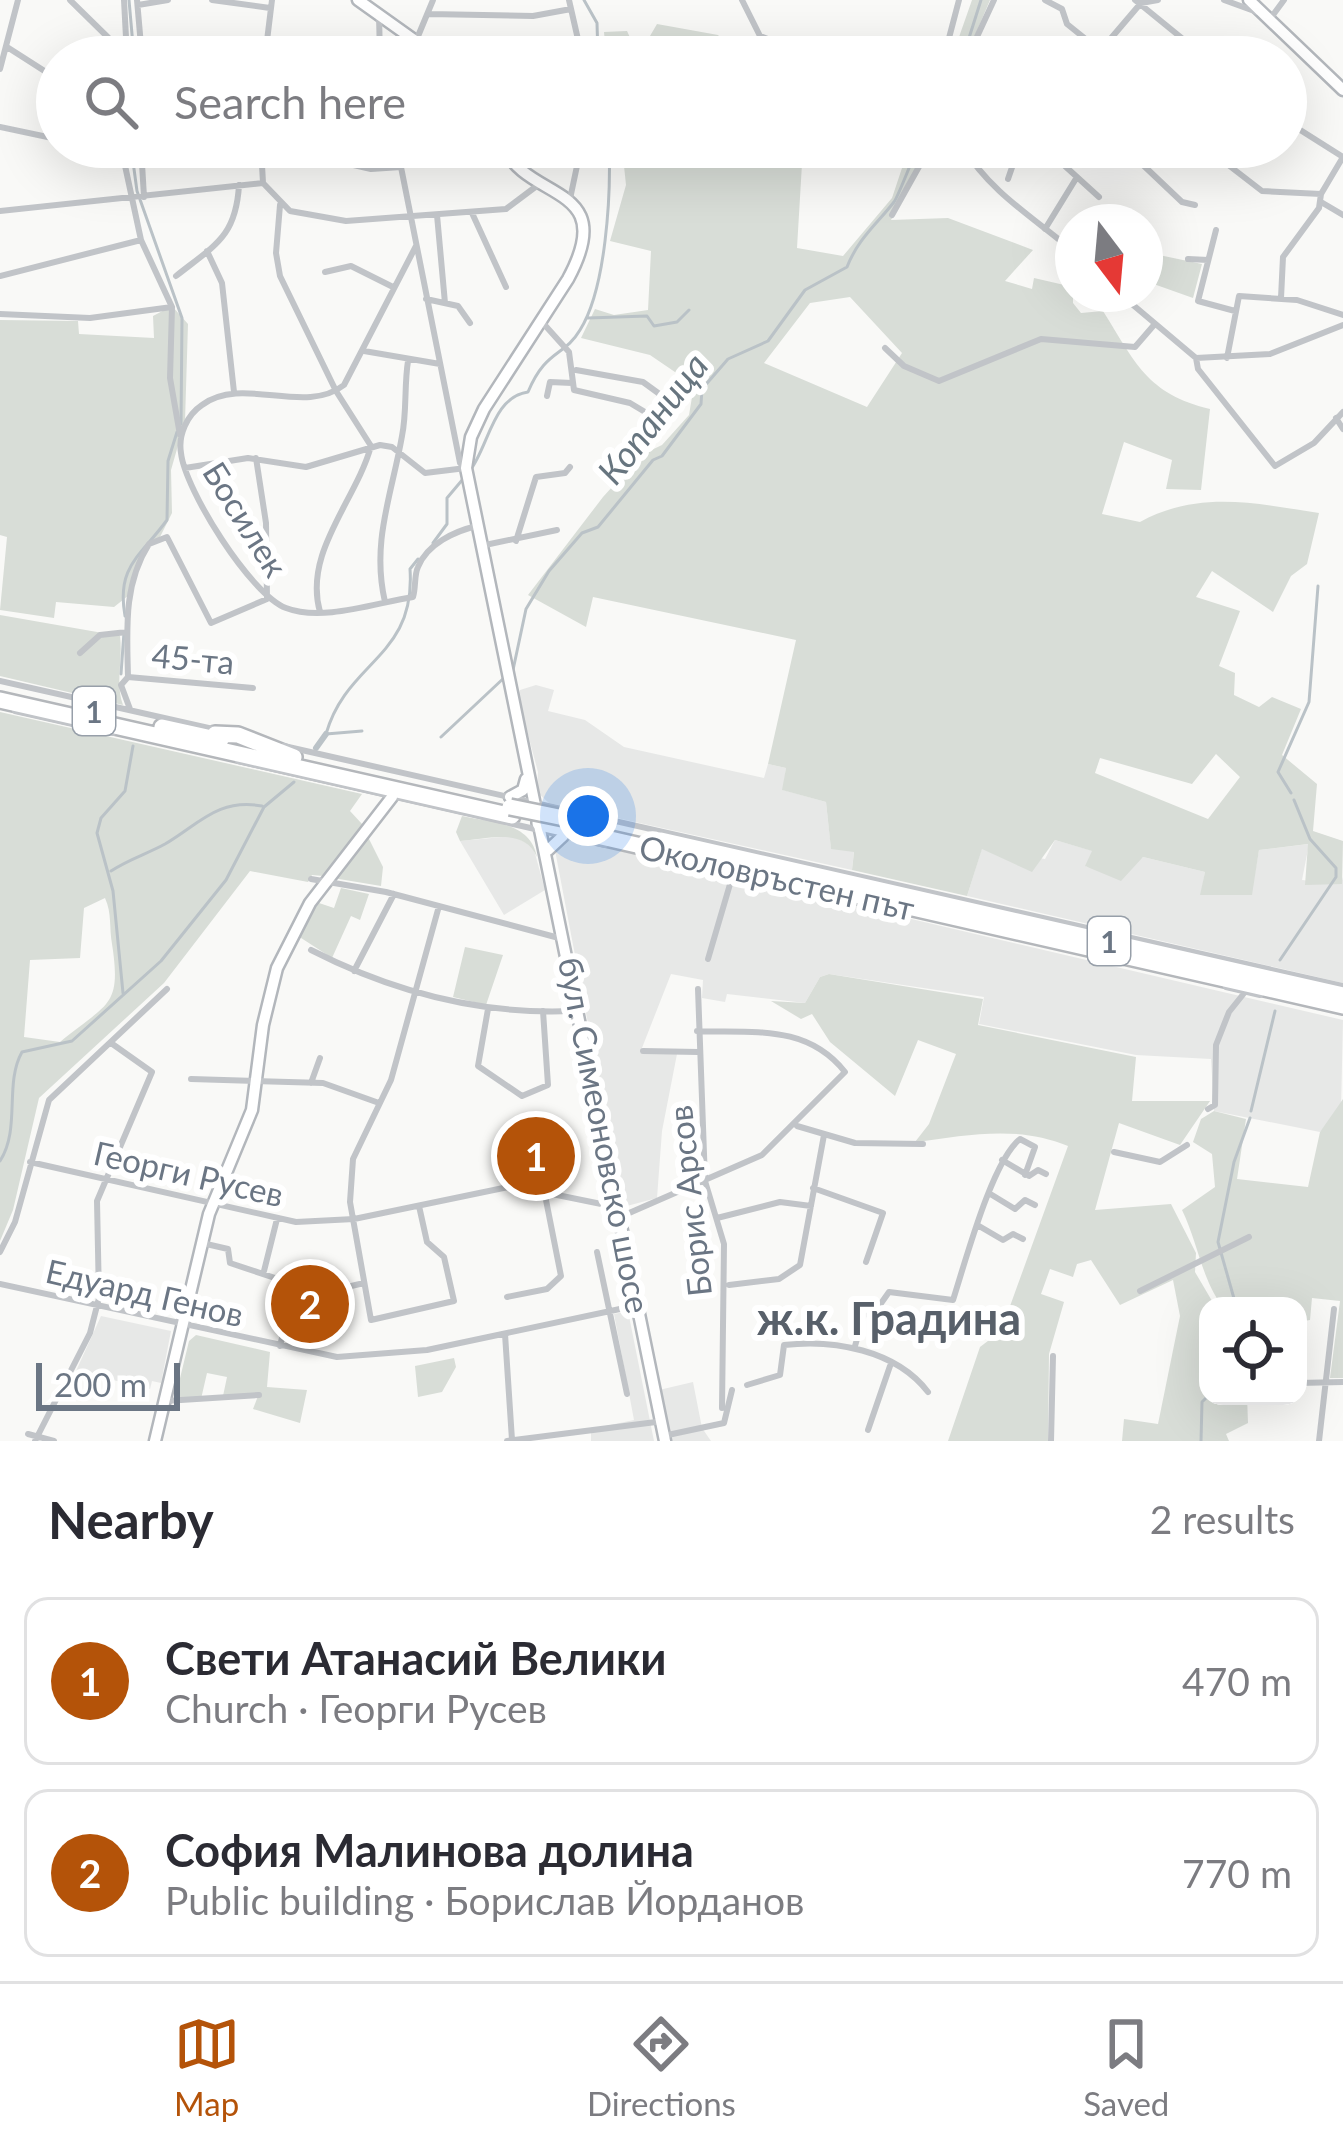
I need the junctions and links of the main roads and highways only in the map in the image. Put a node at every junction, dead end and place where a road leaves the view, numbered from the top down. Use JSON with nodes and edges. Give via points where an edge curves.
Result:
{"nodes":[{"id":1,"x":0,"y":685,"type":"edge"},
{"id":2,"x":0,"y":704,"type":"edge"},
{"id":3,"x":187,"y":738,"type":"junction"},
{"id":4,"x":230,"y":760,"type":"road end"},
{"id":5,"x":293,"y":762,"type":"junction"},
{"id":6,"x":254,"y":765,"type":"road end"},
{"id":7,"x":564,"y":828,"type":"junction"},
{"id":8,"x":749,"y":859,"type":"junction"},
{"id":9,"x":794,"y":881,"type":"junction"},
{"id":10,"x":884,"y":900,"type":"junction"},
{"id":11,"x":1343,"y":990,"type":"edge"},
{"id":12,"x":1343,"y":1010,"type":"edge"}],
"edges":[{"from":1,"to":3,"type":"highway","name":"Околовръстен път","number":"1"},
{"from":2,"to":3,"type":"highway","name":"Околовръстен път","number":"1"},
{"from":3,"to":4,"type":"highway"},
{"from":3,"to":5,"type":"highway","name":"Околовръстен път","number":"1"},
{"from":3,"to":5,"type":"highway","via":[[238,735]]},
{"from":5,"to":6,"type":"highway"},
{"from":5,"to":7,"type":"highway","name":"Околовръстен път","number":"1","bridge":true,"via":[[510,807]]},
{"from":7,"to":8,"type":"highway","name":"Околовръстен път","number":"1"},
{"from":7,"to":9,"type":"highway","name":"Околовръстен път","number":"1"},
{"from":8,"to":10,"type":"highway","name":"Околовръстен път","number":"1"},
{"from":8,"to":10,"type":"highway","via":[[810,866]]},
{"from":9,"to":10,"type":"highway","name":"Околовръстен път","number":"1"},
{"from":9,"to":10,"type":"highway","via":[[834,898]]},
{"from":10,"to":11,"type":"highway","name":"Околовръстен път","number":"1"},
{"from":10,"to":12,"type":"highway","name":"Околовръстен път","number":"1"}]}
